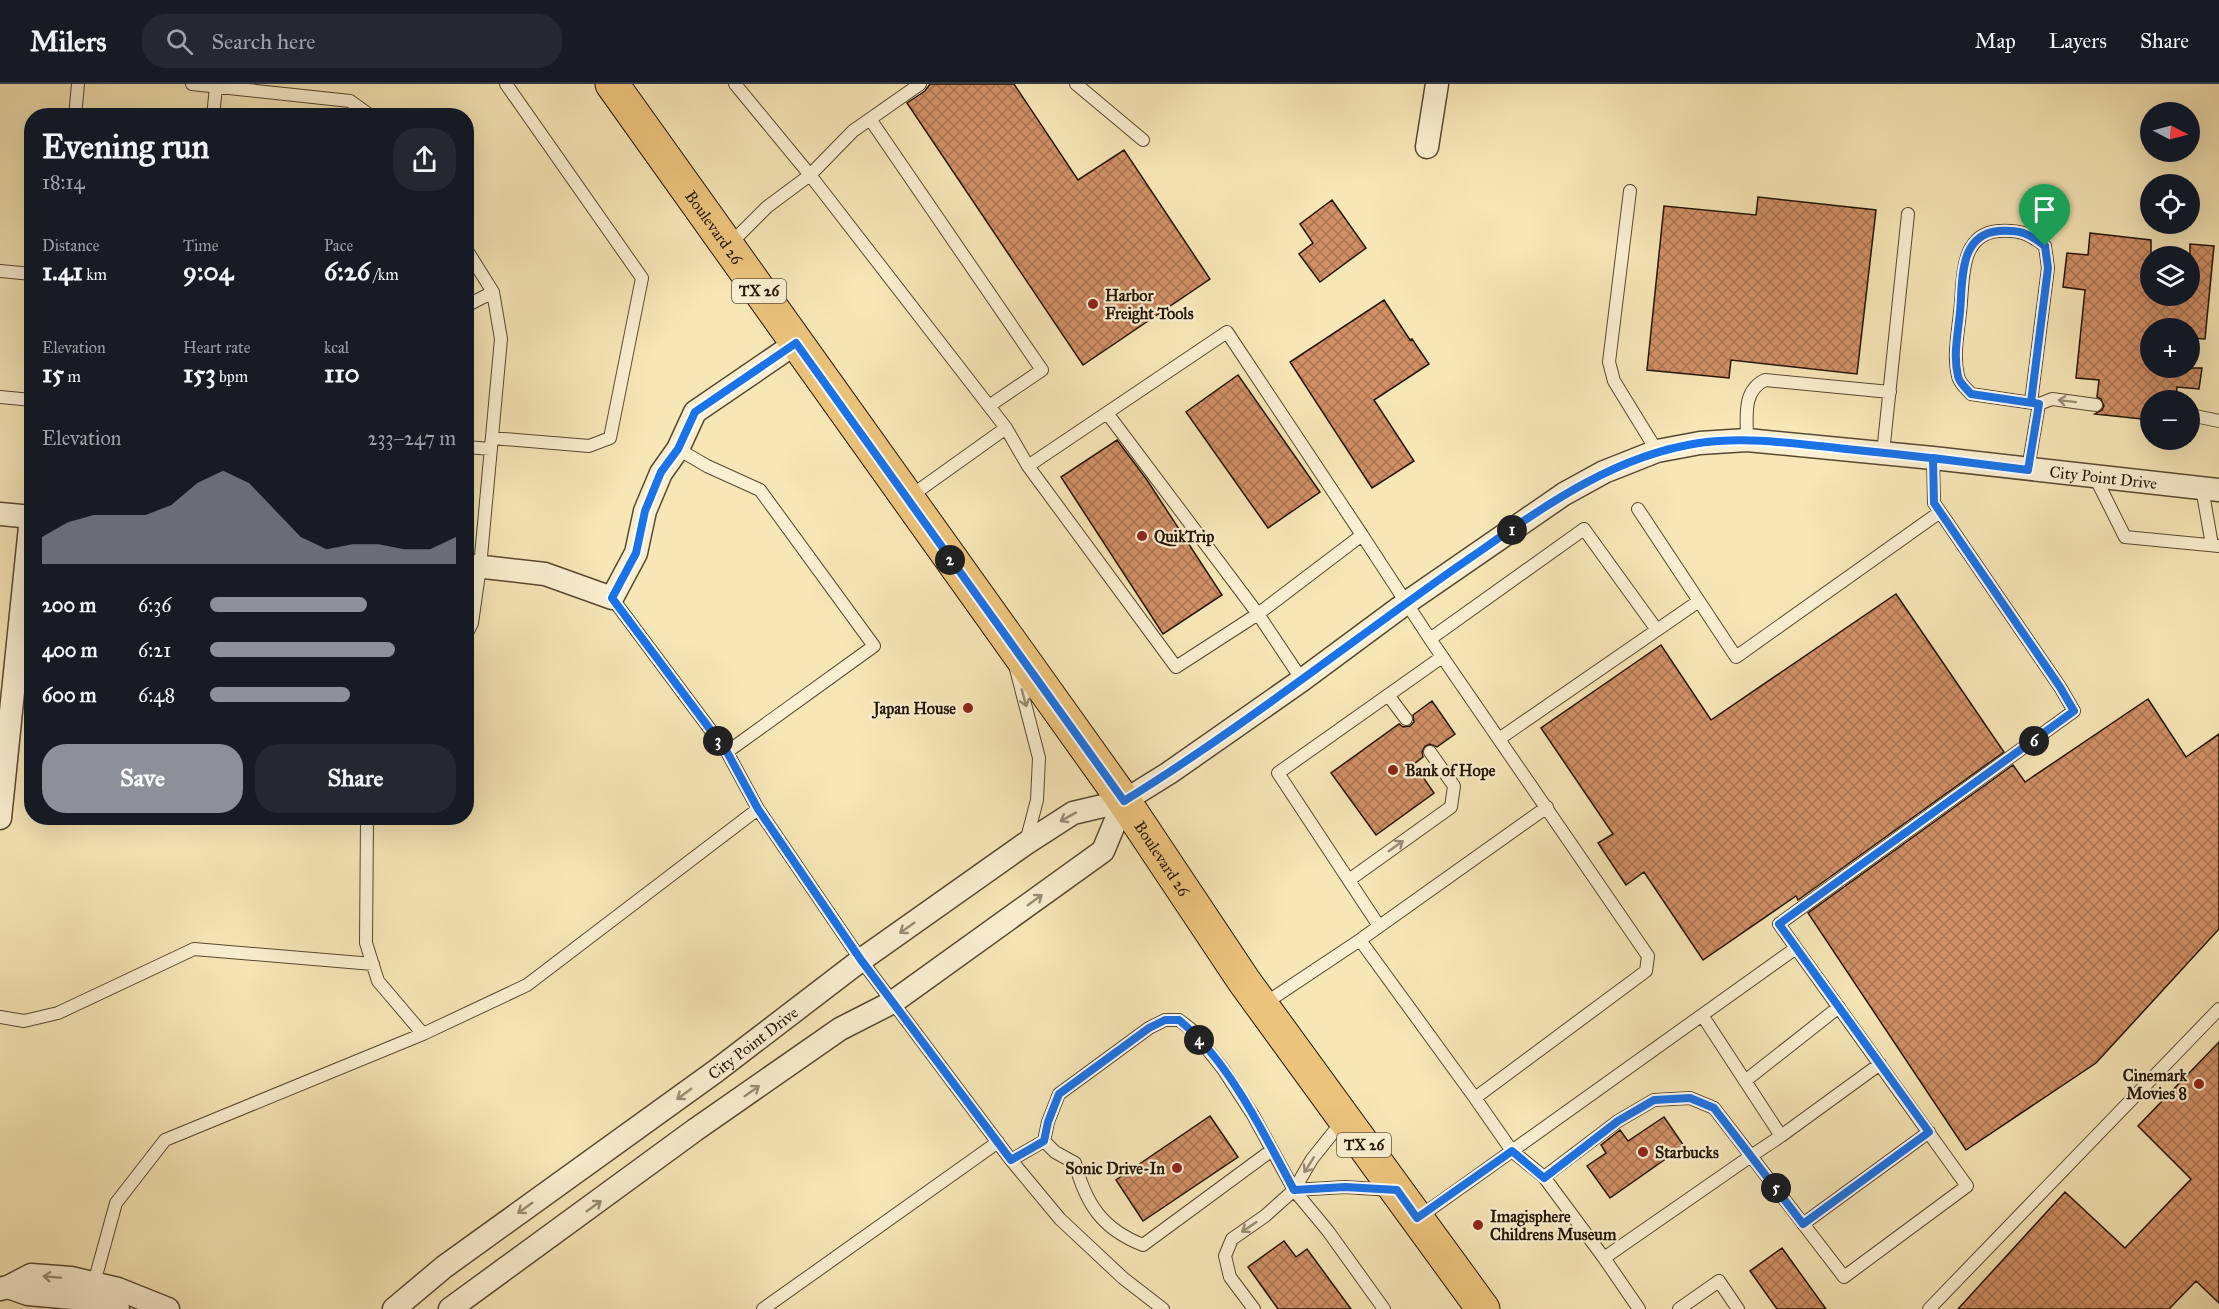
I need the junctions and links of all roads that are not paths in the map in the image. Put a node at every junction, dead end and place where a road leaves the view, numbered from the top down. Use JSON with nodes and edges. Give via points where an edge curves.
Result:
{"nodes":[{"id":1,"x":78,"y":84,"type":"edge"},
{"id":2,"x":192,"y":84,"type":"edge"},
{"id":3,"x":506,"y":84,"type":"edge"},
{"id":4,"x":612,"y":84,"type":"edge"},
{"id":5,"x":735,"y":84,"type":"edge"},
{"id":6,"x":920,"y":84,"type":"edge"},
{"id":7,"x":1076,"y":84,"type":"edge"},
{"id":8,"x":1437,"y":84,"type":"edge"},
{"id":9,"x":216,"y":87,"type":"junction"},
{"id":10,"x":76,"y":108,"type":"edge"},
{"id":11,"x":214,"y":108,"type":"edge"},
{"id":12,"x":360,"y":108,"type":"edge"},
{"id":13,"x":870,"y":119,"type":"junction"},
{"id":14,"x":1143,"y":140,"type":"dead end"},
{"id":15,"x":1427,"y":147,"type":"dead end"},
{"id":16,"x":810,"y":175,"type":"junction"},
{"id":17,"x":1630,"y":191,"type":"dead end"},
{"id":18,"x":1908,"y":214,"type":"dead end"},
{"id":19,"x":727,"y":246,"type":"junction"},
{"id":20,"x":474,"y":262,"type":"edge"},
{"id":21,"x":0,"y":270,"type":"edge"},
{"id":22,"x":24,"y":273,"type":"edge"},
{"id":23,"x":493,"y":292,"type":"junction"},
{"id":24,"x":474,"y":302,"type":"edge"},
{"id":25,"x":796,"y":343,"type":"junction"},
{"id":26,"x":1890,"y":392,"type":"junction"},
{"id":27,"x":0,"y":397,"type":"edge"},
{"id":28,"x":24,"y":399,"type":"edge"},
{"id":29,"x":2035,"y":403,"type":"junction"},
{"id":30,"x":2096,"y":405,"type":"dead end"},
{"id":31,"x":989,"y":406,"type":"junction"},
{"id":32,"x":1107,"y":413,"type":"junction"},
{"id":33,"x":2200,"y":417,"type":"edge"},
{"id":34,"x":2219,"y":421,"type":"edge"},
{"id":35,"x":1006,"y":428,"type":"junction"},
{"id":36,"x":1747,"y":440,"type":"junction"},
{"id":37,"x":492,"y":443,"type":"junction"},
{"id":38,"x":474,"y":446,"type":"edge"},
{"id":39,"x":678,"y":449,"type":"junction"},
{"id":40,"x":1657,"y":451,"type":"junction"},
{"id":41,"x":1883,"y":453,"type":"junction"},
{"id":42,"x":1933,"y":458,"type":"junction"},
{"id":43,"x":1028,"y":466,"type":"junction"},
{"id":44,"x":2028,"y":470,"type":"junction"},
{"id":45,"x":2095,"y":477,"type":"junction"},
{"id":46,"x":2211,"y":489,"type":"edge"},
{"id":47,"x":907,"y":499,"type":"junction"},
{"id":48,"x":1638,"y":509,"type":"dead end"},
{"id":49,"x":1940,"y":512,"type":"junction"},
{"id":50,"x":0,"y":514,"type":"edge"},
{"id":51,"x":24,"y":516,"type":"edge"},
{"id":52,"x":1362,"y":534,"type":"junction"},
{"id":53,"x":2215,"y":545,"type":"edge"},
{"id":54,"x":474,"y":560,"type":"edge"},
{"id":55,"x":474,"y":566,"type":"edge"},
{"id":56,"x":24,"y":585,"type":"edge"},
{"id":57,"x":612,"y":598,"type":"junction"},
{"id":58,"x":1699,"y":601,"type":"junction"},
{"id":59,"x":1406,"y":603,"type":"junction"},
{"id":60,"x":1258,"y":614,"type":"junction"},
{"id":61,"x":1657,"y":630,"type":"junction"},
{"id":62,"x":1430,"y":639,"type":"junction"},
{"id":63,"x":1008,"y":642,"type":"junction"},
{"id":64,"x":1442,"y":657,"type":"junction"},
{"id":65,"x":1302,"y":680,"type":"junction"},
{"id":66,"x":1388,"y":695,"type":"junction"},
{"id":67,"x":1406,"y":719,"type":"dead end"},
{"id":68,"x":1499,"y":739,"type":"junction"},
{"id":69,"x":727,"y":752,"type":"junction"},
{"id":70,"x":1430,"y":752,"type":"dead end"},
{"id":71,"x":1124,"y":801,"type":"junction"},
{"id":72,"x":1547,"y":807,"type":"junction"},
{"id":73,"x":758,"y":809,"type":"junction"},
{"id":74,"x":0,"y":818,"type":"edge"},
{"id":75,"x":367,"y":825,"type":"edge"},
{"id":76,"x":1025,"y":844,"type":"junction"},
{"id":77,"x":1349,"y":880,"type":"junction"},
{"id":78,"x":1379,"y":926,"type":"junction"},
{"id":79,"x":1360,"y":940,"type":"junction"},
{"id":80,"x":1796,"y":948,"type":"junction"},
{"id":81,"x":861,"y":960,"type":"junction"},
{"id":82,"x":373,"y":964,"type":"junction"},
{"id":83,"x":893,"y":1002,"type":"junction"},
{"id":84,"x":1262,"y":1005,"type":"junction"},
{"id":85,"x":1839,"y":1007,"type":"junction"},
{"id":86,"x":2219,"y":1009,"type":"edge"},
{"id":87,"x":1702,"y":1015,"type":"junction"},
{"id":88,"x":0,"y":1017,"type":"edge"},
{"id":89,"x":423,"y":1034,"type":"junction"},
{"id":90,"x":1880,"y":1064,"type":"junction"},
{"id":91,"x":1745,"y":1081,"type":"junction"},
{"id":92,"x":1475,"y":1098,"type":"junction"},
{"id":93,"x":1344,"y":1118,"type":"junction"},
{"id":94,"x":1929,"y":1132,"type":"junction"},
{"id":95,"x":1781,"y":1136,"type":"junction"},
{"id":96,"x":1044,"y":1141,"type":"junction"},
{"id":97,"x":998,"y":1142,"type":"junction"},
{"id":98,"x":1272,"y":1150,"type":"junction"},
{"id":99,"x":1512,"y":1151,"type":"junction"},
{"id":100,"x":1751,"y":1156,"type":"junction"},
{"id":101,"x":1011,"y":1160,"type":"junction"},
{"id":102,"x":1544,"y":1178,"type":"junction"},
{"id":103,"x":1294,"y":1190,"type":"junction"},
{"id":104,"x":1397,"y":1190,"type":"junction"},
{"id":105,"x":1417,"y":1218,"type":"junction"},
{"id":106,"x":1803,"y":1224,"type":"junction"},
{"id":107,"x":1604,"y":1258,"type":"junction"},
{"id":108,"x":94,"y":1283,"type":"junction"},
{"id":109,"x":4,"y":1288,"type":"edge"},
{"id":110,"x":118,"y":1309,"type":"edge"},
{"id":111,"x":168,"y":1309,"type":"edge"},
{"id":112,"x":394,"y":1309,"type":"edge"},
{"id":113,"x":450,"y":1309,"type":"edge"},
{"id":114,"x":763,"y":1309,"type":"edge"},
{"id":115,"x":1162,"y":1309,"type":"edge"},
{"id":116,"x":1254,"y":1309,"type":"edge"},
{"id":117,"x":1384,"y":1309,"type":"edge"},
{"id":118,"x":1484,"y":1309,"type":"edge"},
{"id":119,"x":1639,"y":1309,"type":"edge"},
{"id":120,"x":1679,"y":1309,"type":"edge"},
{"id":121,"x":1738,"y":1309,"type":"edge"},
{"id":122,"x":1929,"y":1309,"type":"edge"}],
"edges":[{"from":1,"to":10,"type":"lane"},
{"from":2,"to":9,"type":"lane"},
{"from":3,"to":37,"type":"lane","via":[[642,278],[610,438],[589,446]]},
{"from":4,"to":19,"type":"main road","name":"Boulevard 26","number":"TX 26"},
{"from":5,"to":16,"type":"lane"},
{"from":6,"to":13,"type":"lane"},
{"from":7,"to":14,"type":"lane"},
{"from":8,"to":15,"type":"street"},
{"from":9,"to":11,"type":"lane"},
{"from":9,"to":12,"type":"lane","via":[[350,101]]},
{"from":13,"to":16,"type":"lane"},
{"from":13,"to":31,"type":"lane","via":[[1042,370]]},
{"from":16,"to":19,"type":"lane","via":[[767,207]]},
{"from":16,"to":31,"type":"lane"},
{"from":17,"to":40,"type":"lane","via":[[1609,362],[1614,381]]},
{"from":18,"to":26,"type":"lane"},
{"from":19,"to":25,"type":"main road","name":"Boulevard 26","number":"TX 26"},
{"from":20,"to":23,"type":"lane"},
{"from":21,"to":22,"type":"lane"},
{"from":23,"to":24,"type":"lane"},
{"from":23,"to":37,"type":"lane","via":[[501,339]]},
{"from":25,"to":39,"type":"street","via":[[695,412]]},
{"from":25,"to":47,"type":"main road","name":"Boulevard 26","number":"TX 26"},
{"from":26,"to":36,"type":"lane","via":[[1765,380],[1755,385],[1747,401]]},
{"from":26,"to":41,"type":"lane"},
{"from":27,"to":28,"type":"lane"},
{"from":29,"to":29,"type":"lane","via":[[1971,394],[1958,379],[1956,358],[1966,257],[1974,241],[1987,232],[2013,230],[2029,234],[2045,246],[2048,268]]},
{"from":30,"to":29,"type":"lane","one_way":true,"via":[[2052,399]]},
{"from":29,"to":44,"type":"lane"},
{"from":31,"to":35,"type":"lane"},
{"from":32,"to":43,"type":"lane"},
{"from":32,"to":52,"type":"lane","via":[[1227,332]]},
{"from":32,"to":60,"type":"lane"},
{"from":33,"to":34,"type":"lane"},
{"from":35,"to":43,"type":"lane"},
{"from":35,"to":47,"type":"lane"},
{"from":36,"to":40,"type":"street","name":"City Point Drive"},
{"from":36,"to":41,"type":"street","name":"City Point Drive"},
{"from":37,"to":38,"type":"lane"},
{"from":37,"to":54,"type":"lane"},
{"from":39,"to":57,"type":"street","via":[[661,472],[645,511],[636,553]]},
{"from":39,"to":69,"type":"lane","via":[[760,490],[874,645]]},
{"from":40,"to":59,"type":"street","name":"City Point Drive","via":[[1604,472],[1564,494]]},
{"from":41,"to":42,"type":"street","name":"City Point Drive"},
{"from":42,"to":44,"type":"street","name":"City Point Drive"},
{"from":42,"to":49,"type":"lane","via":[[1934,503]]},
{"from":43,"to":60,"type":"lane","via":[[1176,668]]},
{"from":44,"to":45,"type":"street","name":"City Point Drive"},
{"from":45,"to":46,"type":"street","name":"City Point Drive"},
{"from":45,"to":53,"type":"lane","via":[[2125,537]]},
{"from":46,"to":53,"type":"lane"},
{"from":47,"to":63,"type":"main road","name":"Boulevard 26","number":"TX 26"},
{"from":48,"to":58,"type":"lane"},
{"from":49,"to":58,"type":"lane","via":[[1736,657]]},
{"from":49,"to":80,"type":"lane","via":[[2074,711],[1779,924]]},
{"from":50,"to":51,"type":"street"},
{"from":52,"to":59,"type":"lane"},
{"from":52,"to":60,"type":"lane"},
{"from":55,"to":57,"type":"street","via":[[544,574]]},
{"from":56,"to":74,"type":"street"},
{"from":57,"to":69,"type":"lane"},
{"from":58,"to":61,"type":"lane"},
{"from":59,"to":62,"type":"lane"},
{"from":59,"to":65,"type":"street","name":"City Point Drive"},
{"from":60,"to":65,"type":"lane"},
{"from":61,"to":62,"type":"lane","via":[[1584,529]]},
{"from":61,"to":68,"type":"lane"},
{"from":62,"to":64,"type":"lane"},
{"from":63,"to":71,"type":"main road","name":"Boulevard 26","number":"TX 26"},
{"from":63,"to":76,"type":"lane","one_way":true,"via":[[1039,758],[1037,800]]},
{"from":64,"to":66,"type":"lane"},
{"from":64,"to":68,"type":"lane"},
{"from":65,"to":71,"type":"street","name":"City Point Drive"},
{"from":66,"to":67,"type":"lane"},
{"from":66,"to":77,"type":"lane","via":[[1278,773]]},
{"from":68,"to":72,"type":"lane"},
{"from":69,"to":73,"type":"lane"},
{"from":77,"to":70,"type":"lane","one_way":true,"via":[[1451,807],[1454,786]]},
{"from":71,"to":76,"type":"street","name":"City Point Drive","one_way":true,"via":[[1073,813]]},
{"from":83,"to":71,"type":"street","one_way":true,"via":[[1103,851]]},
{"from":71,"to":84,"type":"main road","name":"Boulevard 26","number":"TX 26"},
{"from":72,"to":78,"type":"lane"},
{"from":72,"to":92,"type":"lane","via":[[1648,956],[1646,971]]},
{"from":73,"to":81,"type":"lane"},
{"from":73,"to":89,"type":"lane","via":[[527,985]]},
{"from":75,"to":82,"type":"lane","via":[[366,943]]},
{"from":76,"to":81,"type":"street","name":"City Point Drive","one_way":true},
{"from":77,"to":78,"type":"lane"},
{"from":78,"to":79,"type":"lane"},
{"from":79,"to":84,"type":"lane"},
{"from":79,"to":92,"type":"lane"},
{"from":80,"to":85,"type":"lane"},
{"from":80,"to":87,"type":"lane"},
{"from":81,"to":83,"type":"lane"},
{"from":81,"to":112,"type":"street","name":"City Point Drive","one_way":true,"via":[[716,1071],[444,1267]]},
{"from":82,"to":88,"type":"lane","via":[[194,949],[58,1013],[24,1021]]},
{"from":82,"to":89,"type":"lane","via":[[378,981]]},
{"from":83,"to":97,"type":"lane"},
{"from":113,"to":83,"type":"street","one_way":true,"via":[[695,1130],[831,1036]]},
{"from":84,"to":93,"type":"main road","name":"Boulevard 26","number":"TX 26"},
{"from":85,"to":90,"type":"lane"},
{"from":85,"to":91,"type":"lane"},
{"from":86,"to":122,"type":"lane"},
{"from":87,"to":91,"type":"lane"},
{"from":87,"to":99,"type":"lane"},
{"from":89,"to":108,"type":"lane","via":[[165,1140],[116,1203]]},
{"from":90,"to":94,"type":"lane"},
{"from":90,"to":95,"type":"lane"},
{"from":91,"to":95,"type":"lane"},
{"from":92,"to":99,"type":"lane"},
{"from":93,"to":103,"type":"lane","one_way":true},
{"from":93,"to":104,"type":"main road","name":"Boulevard 26","number":"TX 26"},
{"from":94,"to":106,"type":"lane"},
{"from":94,"to":106,"type":"lane","via":[[1967,1186],[1844,1277]]},
{"from":95,"to":100,"type":"lane"},
{"from":96,"to":98,"type":"lane","via":[[1075,1163],[1082,1189],[1112,1230],[1143,1245]]},
{"from":96,"to":98,"type":"lane","via":[[1059,1094],[1149,1028],[1165,1020],[1179,1020],[1223,1069]]},
{"from":96,"to":101,"type":"lane"},
{"from":97,"to":101,"type":"lane"},
{"from":97,"to":114,"type":"lane"},
{"from":98,"to":103,"type":"lane"},
{"from":99,"to":102,"type":"lane"},
{"from":99,"to":105,"type":"lane"},
{"from":100,"to":102,"type":"lane","via":[[1714,1108],[1690,1098],[1654,1100],[1618,1121]]},
{"from":100,"to":106,"type":"lane"},
{"from":100,"to":107,"type":"lane"},
{"from":101,"to":115,"type":"lane","via":[[1060,1219]]},
{"from":102,"to":107,"type":"lane"},
{"from":103,"to":104,"type":"lane"},
{"from":103,"to":116,"type":"lane","one_way":true,"via":[[1232,1239],[1225,1256],[1230,1277]]},
{"from":103,"to":117,"type":"lane"},
{"from":104,"to":105,"type":"main road","name":"Boulevard 26","number":"TX 26"},
{"from":105,"to":118,"type":"main road","name":"Boulevard 26","number":"TX 26"},
{"from":107,"to":119,"type":"lane"},
{"from":108,"to":109,"type":"street","one_way":true,"via":[[31,1275]]},
{"from":108,"to":111,"type":"street"},
{"from":109,"to":110,"type":"street","via":[[84,1299]]},
{"from":120,"to":121,"type":"lane","via":[[1719,1281]]}]}
